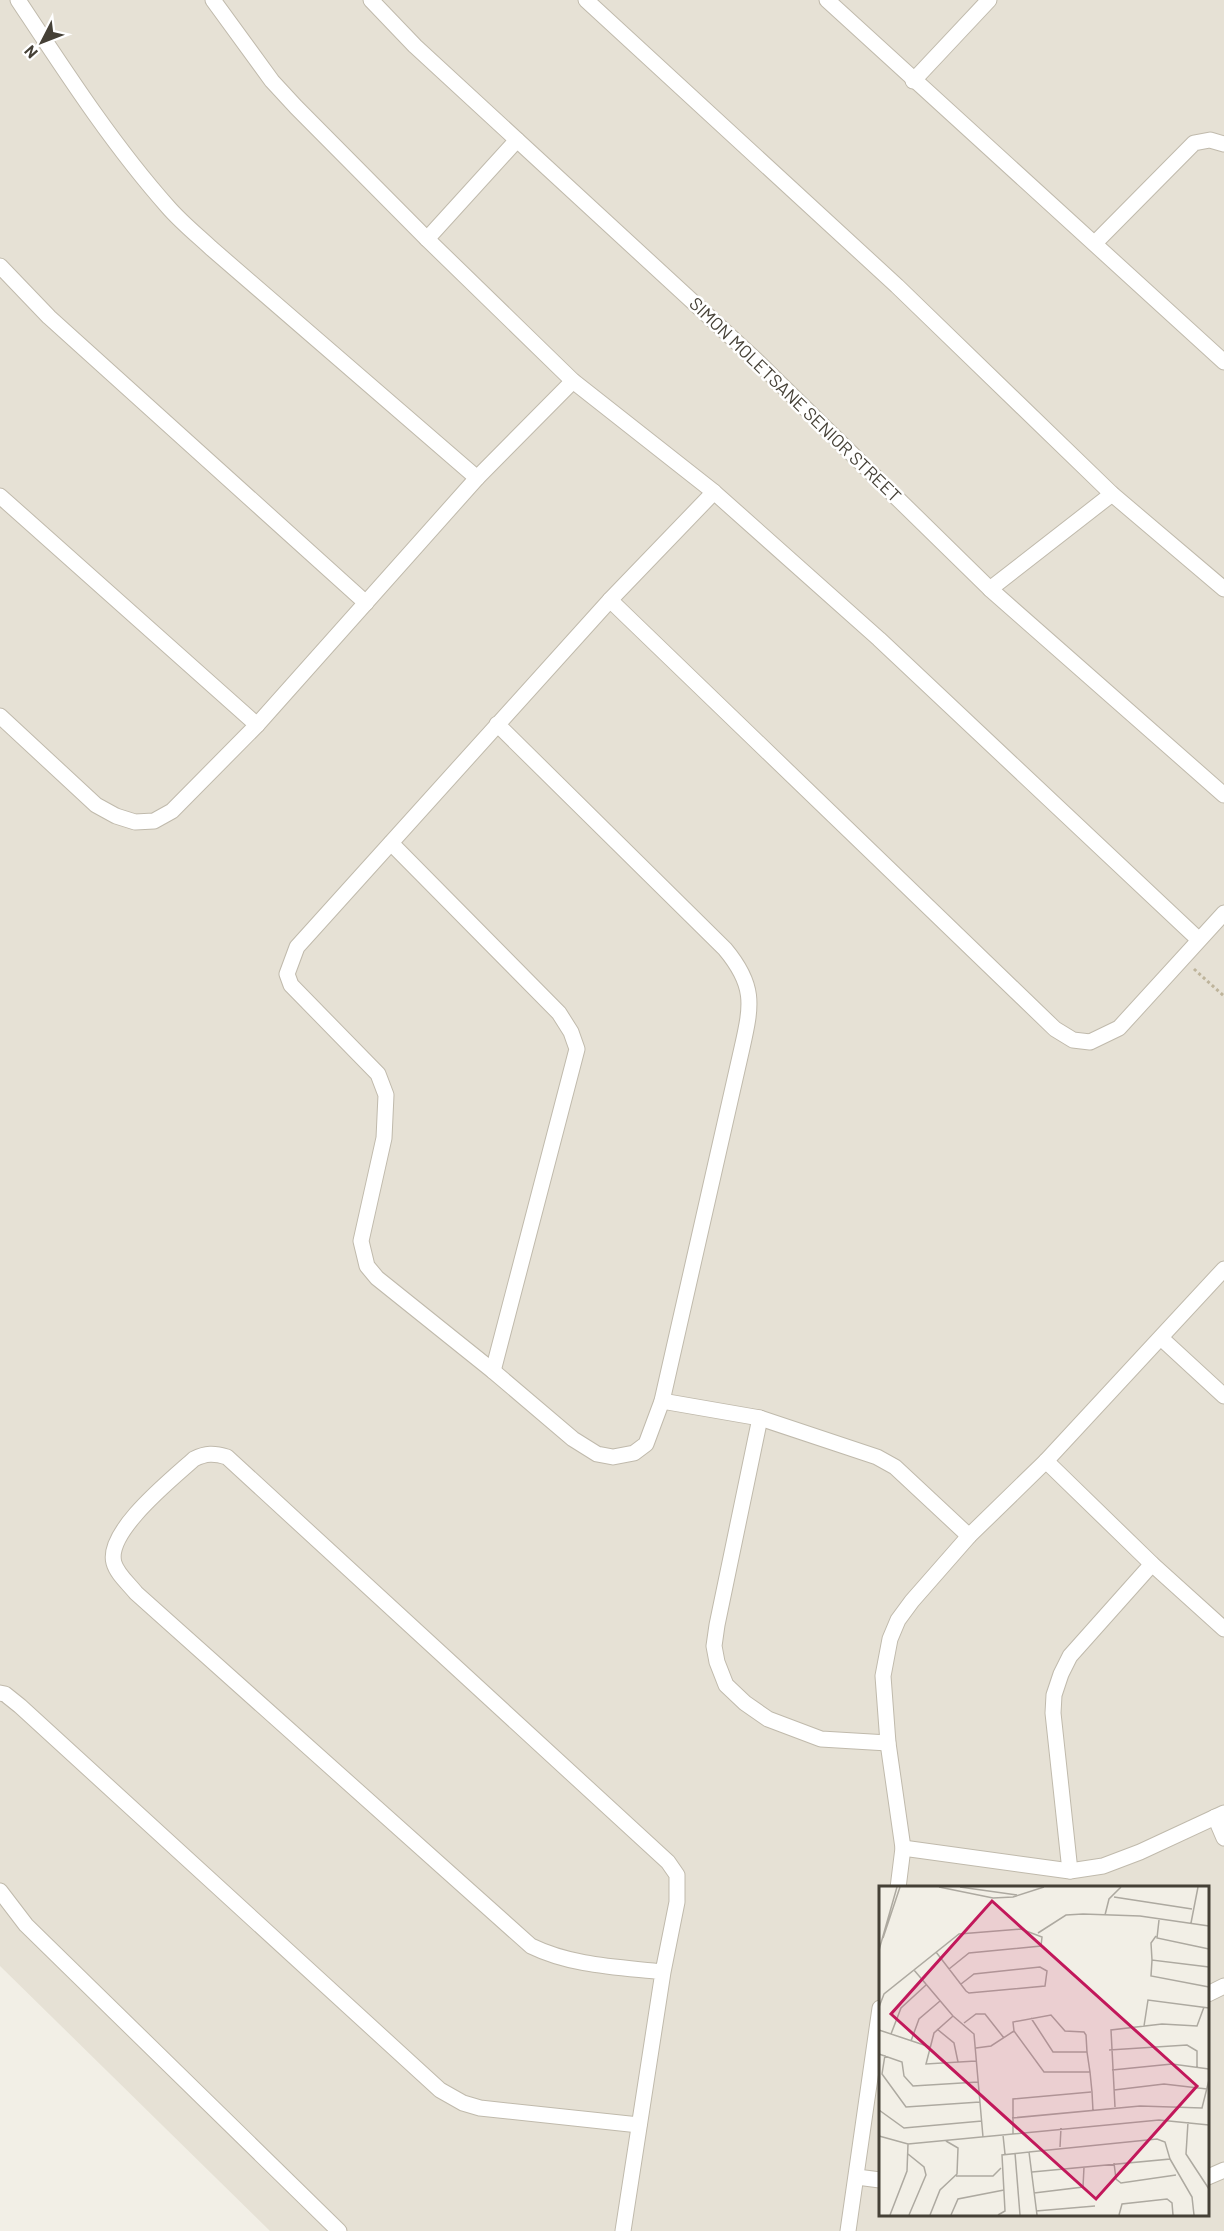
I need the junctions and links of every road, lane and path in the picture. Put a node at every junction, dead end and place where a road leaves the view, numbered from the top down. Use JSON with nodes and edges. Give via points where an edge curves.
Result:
{"nodes":[{"id":1,"x":18,"y":0,"type":"edge"},
{"id":2,"x":213,"y":0,"type":"edge"},
{"id":3,"x":370,"y":0,"type":"edge"},
{"id":4,"x":586,"y":0,"type":"edge"},
{"id":5,"x":827,"y":0,"type":"edge"},
{"id":6,"x":989,"y":0,"type":"edge"},
{"id":7,"x":913,"y":81,"type":"junction"},
{"id":8,"x":518,"y":140,"type":"junction"},
{"id":9,"x":1224,"y":144,"type":"edge"},
{"id":10,"x":427,"y":239,"type":"junction"},
{"id":11,"x":1095,"y":243,"type":"junction"},
{"id":12,"x":0,"y":266,"type":"edge"},
{"id":13,"x":1224,"y":362,"type":"edge"},
{"id":14,"x":573,"y":381,"type":"junction"},
{"id":15,"x":477,"y":478,"type":"junction"},
{"id":16,"x":714,"y":492,"type":"junction"},
{"id":17,"x":1112,"y":494,"type":"junction"},
{"id":18,"x":0,"y":496,"type":"edge"},
{"id":19,"x":1224,"y":589,"type":"edge"},
{"id":20,"x":990,"y":590,"type":"junction"},
{"id":21,"x":609,"y":600,"type":"junction"},
{"id":22,"x":366,"y":603,"type":"junction"},
{"id":23,"x":0,"y":716,"type":"edge"},
{"id":24,"x":497,"y":724,"type":"junction"},
{"id":25,"x":257,"y":725,"type":"junction"},
{"id":26,"x":1224,"y":795,"type":"edge"},
{"id":27,"x":391,"y":843,"type":"junction"},
{"id":28,"x":1224,"y":913,"type":"edge"},
{"id":29,"x":1198,"y":939,"type":"junction"},
{"id":30,"x":1183,"y":960,"type":"junction"},
{"id":31,"x":1224,"y":996,"type":"edge"},
{"id":32,"x":1224,"y":1269,"type":"edge"},
{"id":33,"x":1161,"y":1338,"type":"junction"},
{"id":34,"x":493,"y":1371,"type":"junction"},
{"id":35,"x":1224,"y":1396,"type":"edge"},
{"id":36,"x":662,"y":1401,"type":"junction"},
{"id":37,"x":760,"y":1418,"type":"junction"},
{"id":38,"x":1046,"y":1461,"type":"junction"},
{"id":39,"x":969,"y":1536,"type":"junction"},
{"id":40,"x":1152,"y":1564,"type":"junction"},
{"id":41,"x":1224,"y":1629,"type":"edge"},
{"id":42,"x":0,"y":1693,"type":"edge"},
{"id":43,"x":888,"y":1743,"type":"junction"},
{"id":44,"x":1220,"y":1815,"type":"edge"},
{"id":45,"x":1224,"y":1838,"type":"edge"},
{"id":46,"x":903,"y":1848,"type":"junction"},
{"id":47,"x":1070,"y":1871,"type":"junction"},
{"id":48,"x":898,"y":1886,"type":"edge"},
{"id":49,"x":0,"y":1891,"type":"edge"},
{"id":50,"x":663,"y":1972,"type":"junction"},
{"id":51,"x":1224,"y":1986,"type":"edge"},
{"id":52,"x":1209,"y":1994,"type":"edge"},
{"id":53,"x":879,"y":2015,"type":"edge"},
{"id":54,"x":639,"y":2125,"type":"junction"},
{"id":55,"x":1224,"y":2170,"type":"edge"},
{"id":56,"x":857,"y":2177,"type":"junction"},
{"id":57,"x":1209,"y":2177,"type":"edge"},
{"id":58,"x":879,"y":2180,"type":"edge"},
{"id":59,"x":339,"y":2231,"type":"edge"},
{"id":60,"x":623,"y":2231,"type":"edge"},
{"id":61,"x":848,"y":2231,"type":"edge"}],
"edges":[{"from":1,"to":15,"type":"street","via":[[128,158],[169,208]]},
{"from":2,"to":10,"type":"street","via":[[272,81]]},
{"from":3,"to":8,"type":"street","name":"SIMON MOLETSANE SENIOR STREET"},
{"from":4,"to":17,"type":"street","via":[[897,286]]},
{"from":5,"to":7,"type":"street"},
{"from":6,"to":7,"type":"street"},
{"from":7,"to":11,"type":"street"},
{"from":8,"to":10,"type":"street"},
{"from":8,"to":20,"type":"street","name":"SIMON MOLETSANE SENIOR STREET","via":[[756,360]]},
{"from":9,"to":11,"type":"street","via":[[1210,140],[1194,143]]},
{"from":10,"to":14,"type":"street"},
{"from":11,"to":13,"type":"street"},
{"from":12,"to":22,"type":"street","via":[[49,318]]},
{"from":14,"to":15,"type":"street"},
{"from":14,"to":16,"type":"street"},
{"from":15,"to":22,"type":"street"},
{"from":16,"to":21,"type":"street"},
{"from":16,"to":29,"type":"street","via":[[879,639]]},
{"from":17,"to":19,"type":"street"},
{"from":17,"to":20,"type":"street"},
{"from":18,"to":25,"type":"street"},
{"from":20,"to":26,"type":"street","name":"SIMON MOLETSANE SENIOR STREET"},
{"from":21,"to":24,"type":"street"},
{"from":21,"to":30,"type":"street","via":[[1055,1029],[1073,1040],[1090,1042],[1112,1033]]},
{"from":22,"to":25,"type":"street"},
{"from":23,"to":25,"type":"street","via":[[96,805],[135,822],[154,821],[172,811]]},
{"from":24,"to":27,"type":"street"},
{"from":24,"to":36,"type":"street","via":[[725,949],[745,978],[749,1018]]},
{"from":27,"to":34,"type":"street","via":[[559,1013],[577,1049]]},
{"from":27,"to":34,"type":"street","via":[[297,947],[287,974],[291,986],[378,1074],[386,1095],[384,1138],[362,1241],[367,1266]]},
{"from":28,"to":29,"type":"street"},
{"from":29,"to":30,"type":"street"},
{"from":30,"to":31,"type":"path"},
{"from":32,"to":33,"type":"street"},
{"from":33,"to":35,"type":"street"},
{"from":33,"to":38,"type":"street"},
{"from":34,"to":36,"type":"street","via":[[573,1439],[597,1454],[614,1457],[634,1453],[646,1444]]},
{"from":36,"to":37,"type":"street"},
{"from":37,"to":39,"type":"street","via":[[877,1457],[895,1467]]},
{"from":37,"to":43,"type":"street","via":[[714,1646],[726,1685],[768,1719],[821,1739]]},
{"from":38,"to":39,"type":"street"},
{"from":38,"to":40,"type":"street"},
{"from":39,"to":43,"type":"street","via":[[912,1601],[890,1639],[883,1676]]},
{"from":40,"to":41,"type":"street"},
{"from":40,"to":47,"type":"street","via":[[1070,1656],[1054,1695],[1053,1726]]},
{"from":42,"to":54,"type":"street","via":[[20,1706],[440,2090],[480,2108]]},
{"from":43,"to":46,"type":"street"},
{"from":44,"to":45,"type":"street"},
{"from":44,"to":47,"type":"street","via":[[1103,1866]]},
{"from":46,"to":47,"type":"street"},
{"from":46,"to":48,"type":"street"},
{"from":49,"to":59,"type":"street","via":[[26,1925]]},
{"from":50,"to":50,"type":"street","via":[[677,1902],[677,1875],[668,1862],[241,1468],[227,1457],[203,1454],[126,1523],[113,1549],[114,1563],[136,1593],[497,1918],[547,1954],[576,1962]]},
{"from":50,"to":54,"type":"street"},
{"from":51,"to":52,"type":"street"},
{"from":53,"to":56,"type":"street"},
{"from":54,"to":60,"type":"street"},
{"from":55,"to":57,"type":"street"},
{"from":56,"to":58,"type":"street"},
{"from":56,"to":61,"type":"street"}]}
